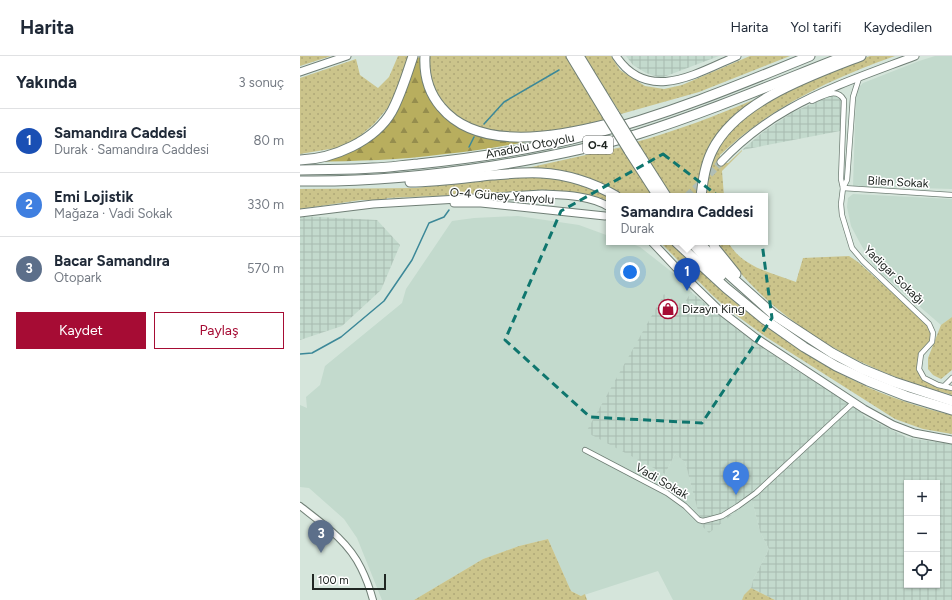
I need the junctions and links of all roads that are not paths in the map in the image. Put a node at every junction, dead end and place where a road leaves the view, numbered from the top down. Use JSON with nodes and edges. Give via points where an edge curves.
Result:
{"nodes":[{"id":1,"x":345,"y":56,"type":"edge"},
{"id":2,"x":413,"y":56,"type":"edge"},
{"id":3,"x":425,"y":56,"type":"edge"},
{"id":4,"x":571,"y":56,"type":"edge"},
{"id":5,"x":579,"y":56,"type":"edge"},
{"id":6,"x":616,"y":56,"type":"edge"},
{"id":7,"x":736,"y":56,"type":"edge"},
{"id":8,"x":810,"y":56,"type":"edge"},
{"id":9,"x":845,"y":56,"type":"edge"},
{"id":10,"x":861,"y":56,"type":"edge"},
{"id":11,"x":915,"y":56,"type":"edge"},
{"id":12,"x":300,"y":72,"type":"edge"},
{"id":13,"x":859,"y":78,"type":"junction"},
{"id":14,"x":731,"y":88,"type":"junction"},
{"id":15,"x":789,"y":109,"type":"junction"},
{"id":16,"x":612,"y":116,"type":"junction"},
{"id":17,"x":632,"y":150,"type":"junction"},
{"id":18,"x":300,"y":160,"type":"edge"},
{"id":19,"x":721,"y":162,"type":"tunnel mouth"},
{"id":20,"x":300,"y":170,"type":"edge"},
{"id":21,"x":300,"y":181,"type":"edge"},
{"id":22,"x":338,"y":182,"type":"junction"},
{"id":23,"x":843,"y":188,"type":"junction"},
{"id":24,"x":609,"y":193,"type":"edge"},
{"id":25,"x":656,"y":193,"type":"edge"},
{"id":26,"x":664,"y":193,"type":"edge"},
{"id":27,"x":702,"y":193,"type":"edge"},
{"id":28,"x":952,"y":195,"type":"edge"},
{"id":29,"x":374,"y":204,"type":"junction"},
{"id":30,"x":606,"y":206,"type":"edge"},
{"id":31,"x":300,"y":213,"type":"edge"},
{"id":32,"x":604,"y":216,"type":"dead end"},
{"id":33,"x":655,"y":245,"type":"edge"},
{"id":34,"x":679,"y":245,"type":"edge"},
{"id":35,"x":694,"y":245,"type":"edge"},
{"id":36,"x":702,"y":245,"type":"edge"},
{"id":37,"x":714,"y":245,"type":"edge"},
{"id":38,"x":790,"y":326,"type":"junction"},
{"id":39,"x":777,"y":327,"type":"junction"},
{"id":40,"x":952,"y":378,"type":"edge"},
{"id":41,"x":944,"y":386,"type":"junction"},
{"id":42,"x":952,"y":388,"type":"edge"},
{"id":43,"x":952,"y":401,"type":"edge"},
{"id":44,"x":854,"y":402,"type":"junction"},
{"id":45,"x":952,"y":410,"type":"edge"},
{"id":46,"x":952,"y":440,"type":"edge"},
{"id":47,"x":585,"y":450,"type":"dead end"},
{"id":48,"x":300,"y":506,"type":"edge"},
{"id":49,"x":373,"y":600,"type":"edge"}],
"edges":[{"from":1,"to":12,"type":"main road"},
{"from":2,"to":18,"type":"highway","via":[[391,111],[373,134],[343,151]]},
{"from":3,"to":14,"type":"highway","via":[[429,88],[444,111],[462,125],[497,136],[537,136],[577,130],[633,117]]},
{"from":4,"to":16,"type":"highway"},
{"from":5,"to":16,"type":"highway"},
{"from":6,"to":7,"type":"main road","via":[[634,74],[659,82],[676,81]]},
{"from":8,"to":14,"type":"highway","name":"Anadolu Otoyolu","number":"O-4"},
{"from":9,"to":22,"type":"highway","name":"Anadolu Otoyolu","number":"O-4","via":[[674,122],[613,141],[543,158],[446,174]]},
{"from":10,"to":27,"type":"highway","via":[[782,90],[742,114],[724,132],[711,152]]},
{"from":11,"to":13,"type":"main road"},
{"from":13,"to":15,"type":"main road"},
{"from":13,"to":23,"type":"street","name":"Yadigar Sokağı","via":[[853,97],[846,180]]},
{"from":14,"to":20,"type":"highway","name":"Anadolu Otoyolu","number":"O-4","via":[[641,120],[587,135],[498,154],[373,168]]},
{"from":15,"to":19,"type":"main road","via":[[752,134]]},
{"from":15,"to":23,"type":"street","via":[[835,92],[842,96],[845,105],[841,179]]},
{"from":16,"to":17,"type":"highway","bridge":true},
{"from":17,"to":25,"type":"highway"},
{"from":17,"to":26,"type":"highway"},
{"from":21,"to":22,"type":"highway","name":"Anadolu Otoyolu","number":"O-4"},
{"from":22,"to":24,"type":"highway","via":[[428,182],[541,173],[564,176]]},
{"from":23,"to":28,"type":"street","name":"Bilen Sokak"},
{"from":23,"to":41,"type":"street","name":"Yadigar Sokağı","via":[[842,215],[852,248],[929,324],[933,333],[932,342],[921,354],[919,369],[924,378]]},
{"from":29,"to":30,"type":"main road","via":[[542,194],[585,199]]},
{"from":29,"to":31,"type":"main road"},
{"from":29,"to":32,"type":"main road","name":"O-4 Güney Yanyolu","via":[[481,203]]},
{"from":33,"to":44,"type":"main road","via":[[717,308],[756,338]]},
{"from":34,"to":39,"type":"highway","via":[[726,288]]},
{"from":35,"to":39,"type":"highway","via":[[730,285]]},
{"from":36,"to":38,"type":"highway","via":[[726,272]]},
{"from":37,"to":38,"type":"highway","via":[[749,288]]},
{"from":38,"to":43,"type":"highway","via":[[862,369]]},
{"from":39,"to":45,"type":"highway","via":[[836,366],[906,396]]},
{"from":40,"to":41,"type":"street"},
{"from":41,"to":42,"type":"street","name":"Yadigar Sokağı"},
{"from":44,"to":46,"type":"main road","via":[[893,425],[914,433]]},
{"from":44,"to":47,"type":"street","name":"Vadi Sokak","via":[[756,493],[728,512],[703,521],[667,493]]},
{"from":48,"to":49,"type":"street","via":[[339,538],[350,551],[360,566]]}]}
